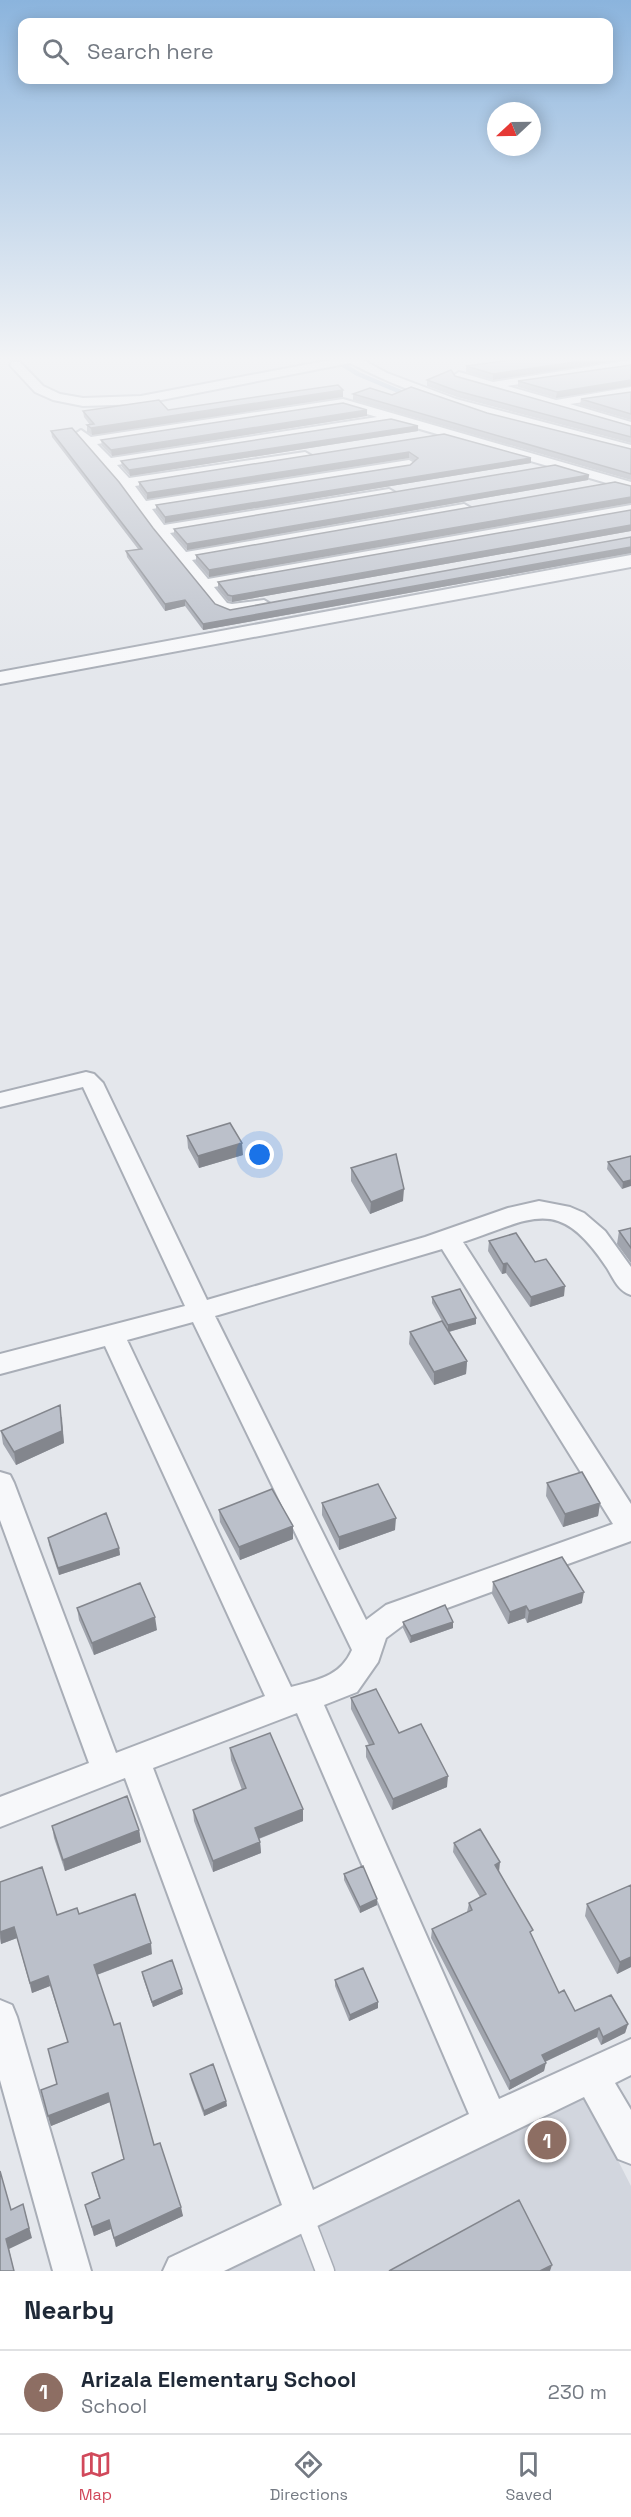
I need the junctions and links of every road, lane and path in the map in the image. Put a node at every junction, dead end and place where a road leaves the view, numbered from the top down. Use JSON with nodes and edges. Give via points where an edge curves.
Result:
{"nodes":[{"id":1,"x":109,"y":465,"type":"edge"},
{"id":2,"x":246,"y":465,"type":"edge"},
{"id":3,"x":410,"y":465,"type":"edge"},
{"id":4,"x":556,"y":465,"type":"joint"},
{"id":5,"x":523,"y":471,"type":"edge"},
{"id":6,"x":616,"y":482,"type":"junction"},
{"id":7,"x":126,"y":483,"type":"junction"},
{"id":8,"x":631,"y":486,"type":"edge"},
{"id":9,"x":581,"y":488,"type":"edge"},
{"id":10,"x":400,"y":491,"type":"edge"},
{"id":11,"x":142,"y":506,"type":"junction"},
{"id":12,"x":476,"y":506,"type":"edge"},
{"id":13,"x":631,"y":509,"type":"edge"},
{"id":14,"x":160,"y":530,"type":"junction"},
{"id":15,"x":184,"y":557,"type":"junction"},
{"id":16,"x":631,"y":561,"type":"edge"},
{"id":17,"x":205,"y":584,"type":"junction"},
{"id":18,"x":278,"y":602,"type":"edge"},
{"id":19,"x":0,"y":678,"type":"edge"},
{"id":20,"x":0,"y":1100,"type":"edge"},
{"id":21,"x":448,"y":1238,"type":"junction"},
{"id":22,"x":631,"y":1286,"type":"edge"},
{"id":23,"x":199,"y":1309,"type":"junction"},
{"id":24,"x":113,"y":1336,"type":"junction"},
{"id":25,"x":0,"y":1364,"type":"edge"},
{"id":26,"x":0,"y":1483,"type":"edge"},
{"id":27,"x":631,"y":1529,"type":"edge"},
{"id":28,"x":368,"y":1653,"type":"junction"},
{"id":29,"x":294,"y":1700,"type":"junction"},
{"id":30,"x":120,"y":1764,"type":"junction"},
{"id":31,"x":0,"y":1812,"type":"edge"},
{"id":32,"x":0,"y":2017,"type":"edge"},
{"id":33,"x":631,"y":2057,"type":"edge"},
{"id":34,"x":592,"y":2076,"type":"junction"},
{"id":35,"x":490,"y":2122,"type":"junction"},
{"id":36,"x":631,"y":2146,"type":"edge"},
{"id":37,"x":304,"y":2214,"type":"junction"},
{"id":38,"x":72,"y":2271,"type":"edge"},
{"id":39,"x":182,"y":2271,"type":"edge"},
{"id":40,"x":325,"y":2271,"type":"edge"}],
"edges":[{"from":1,"to":7,"type":"street"},
{"from":2,"to":7,"type":"street"},
{"from":3,"to":11,"type":"street","via":[[413,468]]},
{"from":4,"to":5,"type":"street"},
{"from":4,"to":6,"type":"street"},
{"from":6,"to":8,"type":"street"},
{"from":6,"to":9,"type":"street"},
{"from":7,"to":11,"type":"street"},
{"from":10,"to":14,"type":"street"},
{"from":11,"to":14,"type":"street"},
{"from":12,"to":15,"type":"street"},
{"from":13,"to":17,"type":"street"},
{"from":14,"to":15,"type":"street"},
{"from":15,"to":17,"type":"street"},
{"from":16,"to":19,"type":"street"},
{"from":17,"to":18,"type":"street","via":[[226,608]]},
{"from":20,"to":23,"type":"street","via":[[78,1080],[92,1083]]},
{"from":21,"to":22,"type":"street","via":[[531,1210],[562,1212],[595,1234]]},
{"from":21,"to":23,"type":"street"},
{"from":21,"to":27,"type":"street"},
{"from":23,"to":24,"type":"street"},
{"from":23,"to":28,"type":"street"},
{"from":24,"to":25,"type":"street"},
{"from":24,"to":29,"type":"street"},
{"from":26,"to":30,"type":"street"},
{"from":27,"to":28,"type":"street","via":[[396,1614],[375,1630]]},
{"from":28,"to":29,"type":"street","via":[[346,1683]]},
{"from":29,"to":30,"type":"street"},
{"from":29,"to":35,"type":"street"},
{"from":30,"to":31,"type":"street"},
{"from":30,"to":37,"type":"street"},
{"from":32,"to":38,"type":"street"},
{"from":33,"to":34,"type":"street"},
{"from":34,"to":35,"type":"street"},
{"from":34,"to":36,"type":"street"},
{"from":35,"to":37,"type":"street"},
{"from":37,"to":39,"type":"street"},
{"from":37,"to":40,"type":"lane"}]}
